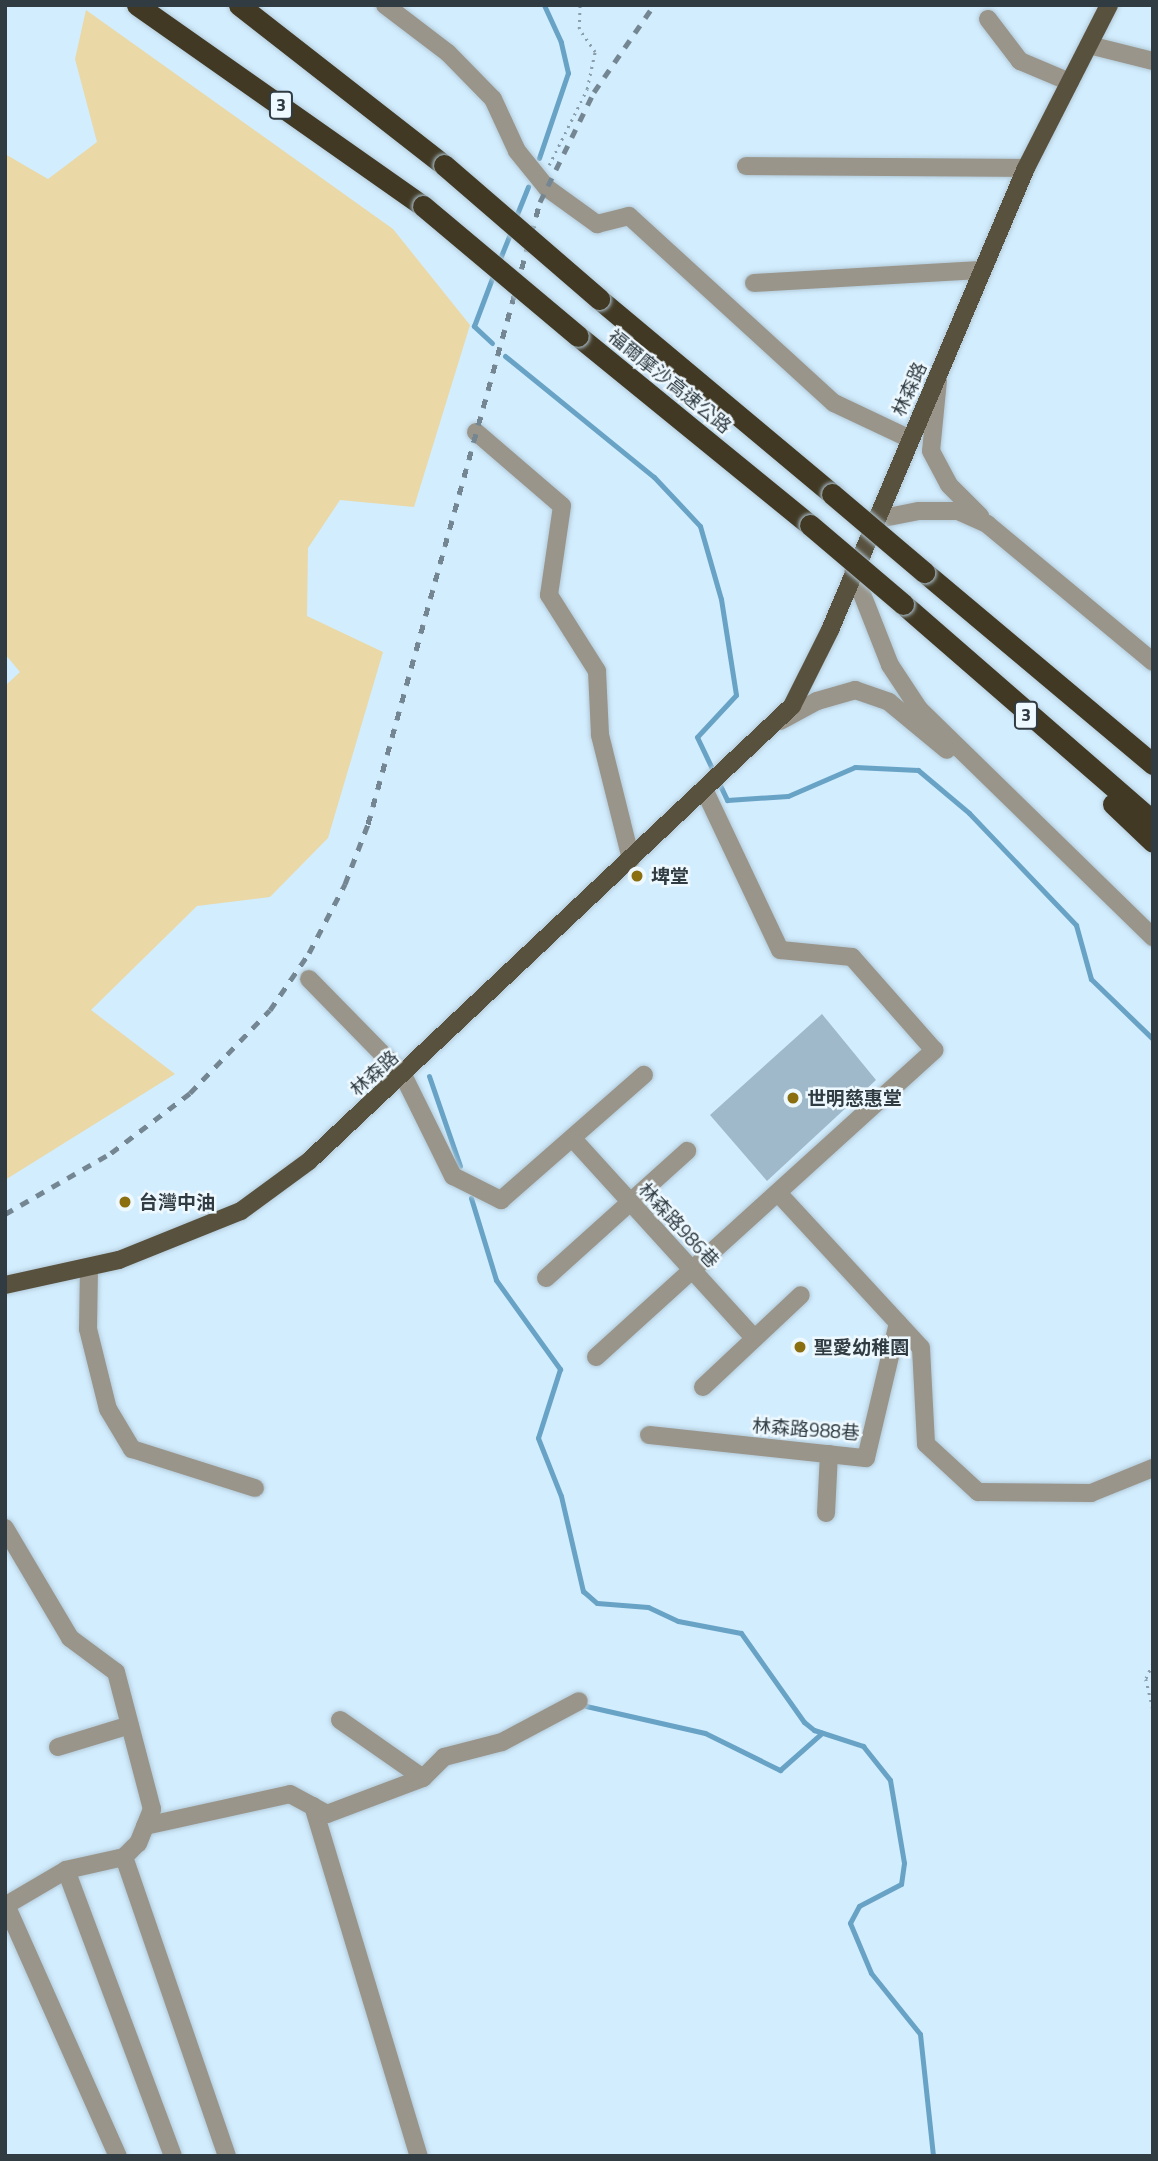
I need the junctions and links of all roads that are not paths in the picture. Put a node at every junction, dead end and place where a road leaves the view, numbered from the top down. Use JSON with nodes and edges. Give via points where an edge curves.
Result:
{"nodes":[{"id":1,"x":137,"y":5,"type":"edge"},
{"id":2,"x":239,"y":5,"type":"edge"},
{"id":3,"x":384,"y":5,"type":"edge"},
{"id":4,"x":1110,"y":5,"type":"edge"},
{"id":5,"x":988,"y":19,"type":"dead end"},
{"id":6,"x":1089,"y":45,"type":"junction"},
{"id":7,"x":1153,"y":61,"type":"edge"},
{"id":8,"x":1070,"y":82,"type":"junction"},
{"id":9,"x":746,"y":166,"type":"dead end"},
{"id":10,"x":1026,"y":168,"type":"junction"},
{"id":11,"x":980,"y":270,"type":"junction"},
{"id":12,"x":754,"y":283,"type":"dead end"},
{"id":13,"x":938,"y":376,"type":"junction"},
{"id":14,"x":476,"y":432,"type":"dead end"},
{"id":15,"x":910,"y":439,"type":"junction"},
{"id":16,"x":873,"y":520,"type":"junction"},
{"id":17,"x":988,"y":524,"type":"junction"},
{"id":18,"x":853,"y":571,"type":"junction"},
{"id":19,"x":1153,"y":662,"type":"edge"},
{"id":20,"x":995,"y":687,"type":"junction"},
{"id":21,"x":775,"y":723,"type":"junction"},
{"id":22,"x":972,"y":763,"type":"junction"},
{"id":23,"x":1153,"y":764,"type":"edge"},
{"id":24,"x":706,"y":787,"type":"junction"},
{"id":25,"x":1153,"y":821,"type":"edge"},
{"id":26,"x":1153,"y":842,"type":"edge"},
{"id":27,"x":631,"y":859,"type":"junction"},
{"id":28,"x":1153,"y":937,"type":"edge"},
{"id":29,"x":309,"y":979,"type":"dead end"},
{"id":30,"x":403,"y":1075,"type":"junction"},
{"id":31,"x":644,"y":1075,"type":"dead end"},
{"id":32,"x":575,"y":1140,"type":"junction"},
{"id":33,"x":687,"y":1150,"type":"dead end"},
{"id":34,"x":779,"y":1194,"type":"junction"},
{"id":35,"x":629,"y":1202,"type":"junction"},
{"id":36,"x":89,"y":1267,"type":"junction"},
{"id":37,"x":692,"y":1269,"type":"junction"},
{"id":38,"x":546,"y":1278,"type":"dead end"},
{"id":39,"x":5,"y":1285,"type":"edge"},
{"id":40,"x":801,"y":1295,"type":"dead end"},
{"id":41,"x":898,"y":1323,"type":"junction"},
{"id":42,"x":754,"y":1338,"type":"junction"},
{"id":43,"x":596,"y":1357,"type":"dead end"},
{"id":44,"x":704,"y":1387,"type":"dead end"},
{"id":45,"x":649,"y":1435,"type":"dead end"},
{"id":46,"x":829,"y":1454,"type":"junction"},
{"id":47,"x":1153,"y":1468,"type":"edge"},
{"id":48,"x":256,"y":1488,"type":"dead end"},
{"id":49,"x":825,"y":1513,"type":"dead end"},
{"id":50,"x":5,"y":1528,"type":"edge"},
{"id":51,"x":579,"y":1700,"type":"dead end"},
{"id":52,"x":340,"y":1720,"type":"dead end"},
{"id":53,"x":130,"y":1725,"type":"junction"},
{"id":54,"x":58,"y":1746,"type":"dead end"},
{"id":55,"x":423,"y":1779,"type":"junction"},
{"id":56,"x":313,"y":1806,"type":"junction"},
{"id":57,"x":145,"y":1826,"type":"junction"},
{"id":58,"x":124,"y":1857,"type":"junction"},
{"id":59,"x":66,"y":1870,"type":"junction"},
{"id":60,"x":6,"y":1906,"type":"edge"},
{"id":61,"x":118,"y":2156,"type":"edge"},
{"id":62,"x":173,"y":2156,"type":"edge"},
{"id":63,"x":227,"y":2156,"type":"edge"},
{"id":64,"x":419,"y":2156,"type":"edge"}],
"edges":[{"from":1,"to":20,"type":"highway","name":"福爾摩沙高速公路","number":"3","bridge":true,"via":[[423,206],[904,604]]},
{"from":2,"to":23,"type":"highway","name":"福爾摩沙高速公路","number":"3","bridge":true,"via":[[444,165]]},
{"from":3,"to":15,"type":"street","via":[[448,53],[493,99],[517,151],[541,181],[597,224],[629,216],[834,403]]},
{"from":4,"to":6,"type":"main road","name":"林森路"},
{"from":5,"to":8,"type":"street","via":[[1020,61]]},
{"from":6,"to":7,"type":"street"},
{"from":6,"to":8,"type":"main road","name":"林森路"},
{"from":8,"to":10,"type":"main road","name":"林森路"},
{"from":9,"to":10,"type":"street"},
{"from":10,"to":11,"type":"main road","name":"林森路"},
{"from":11,"to":12,"type":"street"},
{"from":11,"to":13,"type":"main road","name":"林森路"},
{"from":13,"to":15,"type":"main road","name":"林森路"},
{"from":13,"to":17,"type":"street","via":[[931,451],[949,485]]},
{"from":14,"to":27,"type":"street","via":[[562,506],[549,596],[597,671],[600,735]]},
{"from":15,"to":16,"type":"main road","name":"林森路"},
{"from":16,"to":17,"type":"street","via":[[919,511],[958,512]]},
{"from":16,"to":18,"type":"main road","name":"林森路"},
{"from":17,"to":19,"type":"street"},
{"from":18,"to":21,"type":"main road","name":"林森路","via":[[792,706]]},
{"from":18,"to":22,"type":"street","via":[[890,664],[919,709]]},
{"from":20,"to":25,"type":"highway","name":"福爾摩沙高速公路","number":"3"},
{"from":20,"to":26,"type":"highway"},
{"from":21,"to":22,"type":"street","via":[[817,701],[855,690],[889,702],[948,751]]},
{"from":21,"to":24,"type":"main road","name":"林森路"},
{"from":22,"to":28,"type":"street"},
{"from":24,"to":27,"type":"main road","name":"林森路"},
{"from":24,"to":34,"type":"street","via":[[780,950],[852,957],[934,1050]]},
{"from":27,"to":30,"type":"main road","name":"林森路"},
{"from":29,"to":30,"type":"street"},
{"from":30,"to":32,"type":"street","via":[[453,1176],[501,1200]]},
{"from":30,"to":36,"type":"main road","name":"林森路","via":[[309,1161],[241,1211],[119,1260]]},
{"from":31,"to":32,"type":"street"},
{"from":32,"to":35,"type":"street","name":"林森路986巷"},
{"from":33,"to":35,"type":"street"},
{"from":34,"to":37,"type":"street"},
{"from":34,"to":41,"type":"street"},
{"from":35,"to":37,"type":"street","name":"林森路986巷"},
{"from":35,"to":38,"type":"street"},
{"from":36,"to":39,"type":"main road","name":"林森路"},
{"from":36,"to":48,"type":"street","via":[[89,1329],[95,1356],[108,1409],[132,1449]]},
{"from":37,"to":42,"type":"street","name":"林森路986巷"},
{"from":37,"to":43,"type":"street"},
{"from":40,"to":42,"type":"street"},
{"from":41,"to":46,"type":"street","name":"林森路988巷","via":[[866,1458]]},
{"from":41,"to":47,"type":"street","via":[[921,1348],[926,1444],[978,1492],[1091,1493]]},
{"from":42,"to":44,"type":"street"},
{"from":45,"to":46,"type":"street","name":"林森路988巷"},
{"from":46,"to":49,"type":"street"},
{"from":50,"to":53,"type":"street","via":[[70,1637],[116,1672]]},
{"from":51,"to":55,"type":"street","via":[[502,1742],[444,1757]]},
{"from":52,"to":55,"type":"street"},
{"from":53,"to":54,"type":"street"},
{"from":53,"to":57,"type":"street","via":[[152,1808]]},
{"from":55,"to":56,"type":"street","via":[[327,1814]]},
{"from":56,"to":57,"type":"street","via":[[290,1794]]},
{"from":56,"to":64,"type":"street"},
{"from":57,"to":58,"type":"street","via":[[138,1843]]},
{"from":58,"to":59,"type":"street"},
{"from":58,"to":63,"type":"street"},
{"from":59,"to":60,"type":"street"},
{"from":59,"to":62,"type":"street"},
{"from":60,"to":61,"type":"street"}]}
